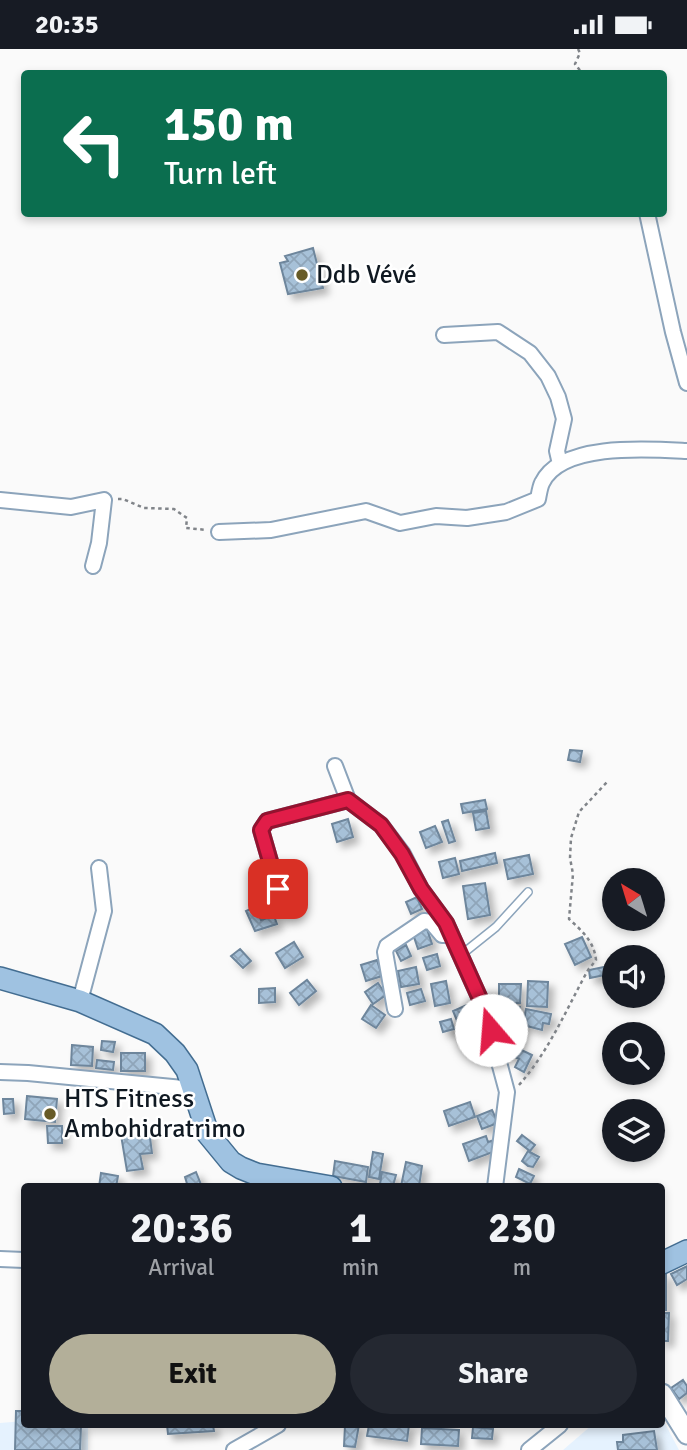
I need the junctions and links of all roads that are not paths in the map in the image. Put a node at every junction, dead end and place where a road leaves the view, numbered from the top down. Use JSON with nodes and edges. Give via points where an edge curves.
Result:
{"nodes":[{"id":1,"x":648,"y":217,"type":"edge"},
{"id":2,"x":444,"y":335,"type":"dead end"},
{"id":3,"x":687,"y":383,"type":"edge"},
{"id":4,"x":687,"y":451,"type":"edge"},
{"id":5,"x":560,"y":464,"type":"junction"},
{"id":6,"x":0,"y":500,"type":"edge"},
{"id":7,"x":219,"y":532,"type":"dead end"},
{"id":8,"x":93,"y":566,"type":"dead end"},
{"id":9,"x":335,"y":766,"type":"dead end"},
{"id":10,"x":348,"y":800,"type":"junction"},
{"id":11,"x":99,"y":869,"type":"dead end"},
{"id":12,"x":278,"y":889,"type":"dead end"},
{"id":13,"x":528,"y":892,"type":"dead end"},
{"id":14,"x":452,"y":935,"type":"junction"},
{"id":15,"x":461,"y":955,"type":"junction"},
{"id":16,"x":0,"y":978,"type":"edge"},
{"id":17,"x":80,"y":1001,"type":"junction"},
{"id":18,"x":395,"y":1009,"type":"dead end"},
{"id":19,"x":0,"y":1072,"type":"edge"},
{"id":20,"x":193,"y":1089,"type":"junction"},
{"id":21,"x":308,"y":1183,"type":"edge"},
{"id":22,"x":496,"y":1183,"type":"edge"},
{"id":23,"x":687,"y":1251,"type":"edge"},
{"id":24,"x":0,"y":1259,"type":"edge"},
{"id":25,"x":21,"y":1260,"type":"edge"},
{"id":26,"x":665,"y":1261,"type":"edge"},
{"id":27,"x":665,"y":1399,"type":"edge"},
{"id":28,"x":273,"y":1428,"type":"edge"},
{"id":29,"x":555,"y":1428,"type":"edge"},
{"id":30,"x":687,"y":1433,"type":"edge"},
{"id":31,"x":234,"y":1450,"type":"edge"},
{"id":32,"x":529,"y":1450,"type":"edge"}],
"edges":[{"from":1,"to":3,"type":"street"},
{"from":2,"to":5,"type":"street","via":[[498,332],[530,353],[548,376],[564,419],[556,451]]},
{"from":4,"to":5,"type":"street","via":[[623,449]]},
{"from":5,"to":7,"type":"street","via":[[542,482],[538,499],[506,512],[400,523],[366,511],[271,530]]},
{"from":6,"to":8,"type":"street","via":[[71,507],[104,501]]},
{"from":9,"to":10,"type":"street"},
{"from":10,"to":12,"type":"street","via":[[267,821],[261,830]]},
{"from":10,"to":14,"type":"street","via":[[381,825]]},
{"from":11,"to":17,"type":"street","via":[[104,911]]},
{"from":13,"to":15,"type":"lane","via":[[496,927]]},
{"from":14,"to":15,"type":"street"},
{"from":14,"to":18,"type":"street","via":[[442,935],[431,922],[424,921],[387,946],[384,952]]},
{"from":15,"to":22,"type":"street","via":[[485,1010],[507,1092]]},
{"from":16,"to":17,"type":"main road"},
{"from":17,"to":20,"type":"main road","via":[[155,1034],[187,1070]]},
{"from":19,"to":20,"type":"street"},
{"from":20,"to":21,"type":"main road","via":[[208,1134],[232,1162],[256,1174]]},
{"from":23,"to":26,"type":"main road"},
{"from":24,"to":25,"type":"street"},
{"from":27,"to":30,"type":"street"},
{"from":28,"to":31,"type":"street"},
{"from":29,"to":32,"type":"street"}]}
